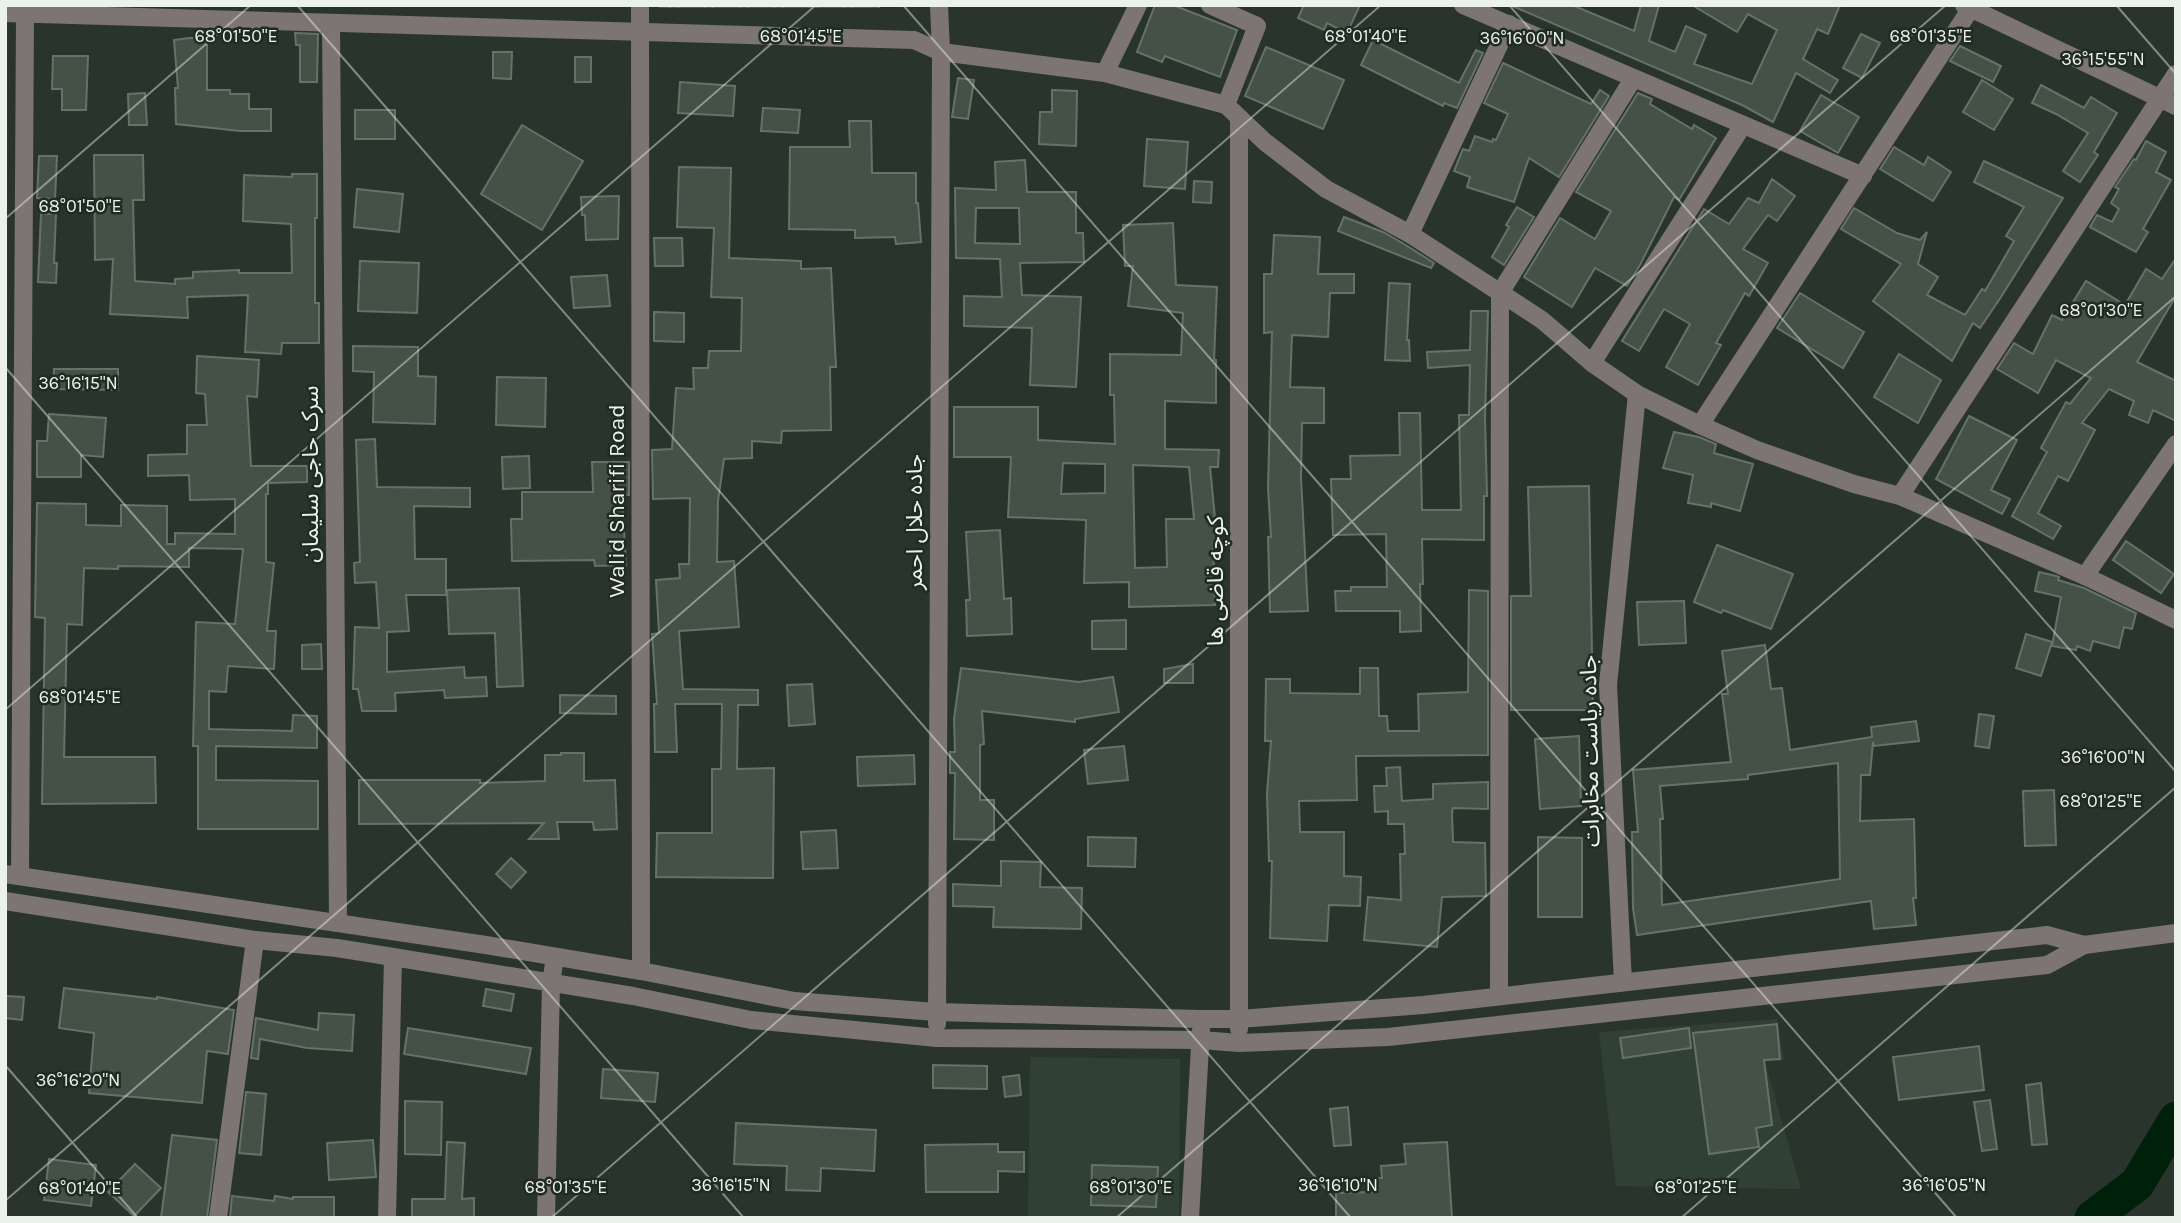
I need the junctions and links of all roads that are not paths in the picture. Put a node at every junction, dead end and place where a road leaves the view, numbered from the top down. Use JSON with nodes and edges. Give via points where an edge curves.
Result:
{"nodes":[{"id":1,"x":640,"y":5,"type":"edge"},
{"id":2,"x":939,"y":5,"type":"edge"},
{"id":3,"x":1138,"y":5,"type":"edge"},
{"id":4,"x":1210,"y":5,"type":"edge"},
{"id":5,"x":1463,"y":5,"type":"edge"},
{"id":6,"x":1970,"y":6,"type":"edge"},
{"id":7,"x":5,"y":13,"type":"edge"},
{"id":8,"x":24,"y":14,"type":"junction"},
{"id":9,"x":331,"y":23,"type":"junction"},
{"id":10,"x":1509,"y":24,"type":"junction"},
{"id":11,"x":640,"y":32,"type":"junction"},
{"id":12,"x":941,"y":52,"type":"junction"},
{"id":13,"x":1105,"y":73,"type":"junction"},
{"id":14,"x":2176,"y":74,"type":"edge"},
{"id":15,"x":1633,"y":79,"type":"junction"},
{"id":16,"x":2168,"y":102,"type":"edge"},
{"id":17,"x":1232,"y":112,"type":"junction"},
{"id":18,"x":1743,"y":125,"type":"junction"},
{"id":19,"x":1863,"y":176,"type":"junction"},
{"id":20,"x":1410,"y":234,"type":"junction"},
{"id":21,"x":1500,"y":293,"type":"junction"},
{"id":22,"x":1592,"y":363,"type":"junction"},
{"id":23,"x":1637,"y":394,"type":"junction"},
{"id":24,"x":1700,"y":425,"type":"junction"},
{"id":25,"x":2176,"y":444,"type":"edge"},
{"id":26,"x":1900,"y":496,"type":"junction"},
{"id":27,"x":2085,"y":576,"type":"junction"},
{"id":28,"x":2176,"y":620,"type":"edge"},
{"id":29,"x":13,"y":874,"type":"edge"},
{"id":30,"x":5,"y":901,"type":"edge"},
{"id":31,"x":338,"y":923,"type":"junction"},
{"id":32,"x":2176,"y":933,"type":"edge"},
{"id":33,"x":255,"y":940,"type":"junction"},
{"id":34,"x":2084,"y":945,"type":"junction"},
{"id":35,"x":393,"y":957,"type":"junction"},
{"id":36,"x":555,"y":957,"type":"junction"},
{"id":37,"x":641,"y":971,"type":"junction"},
{"id":38,"x":1623,"y":982,"type":"junction"},
{"id":39,"x":551,"y":983,"type":"junction"},
{"id":40,"x":1499,"y":996,"type":"junction"},
{"id":41,"x":936,"y":1012,"type":"junction"},
{"id":42,"x":1239,"y":1019,"type":"junction"},
{"id":43,"x":1200,"y":1020,"type":"junction"},
{"id":44,"x":937,"y":1038,"type":"junction"},
{"id":45,"x":1201,"y":1040,"type":"junction"},
{"id":46,"x":1239,"y":1043,"type":"junction"},
{"id":47,"x":218,"y":1218,"type":"edge"},
{"id":48,"x":387,"y":1218,"type":"edge"},
{"id":49,"x":546,"y":1218,"type":"edge"},
{"id":50,"x":1191,"y":1218,"type":"edge"}],
"edges":[{"from":1,"to":11,"type":"street","name":"Walid Sharifi Road"},
{"from":2,"to":12,"type":"street","name":"جاده حلال احمر"},
{"from":3,"to":13,"type":"street"},
{"from":4,"to":17,"type":"street","via":[[1257,26]]},
{"from":5,"to":10,"type":"street"},
{"from":6,"to":16,"type":"street"},
{"from":6,"to":19,"type":"street"},
{"from":7,"to":8,"type":"street"},
{"from":8,"to":9,"type":"street"},
{"from":8,"to":29,"type":"street"},
{"from":9,"to":11,"type":"street"},
{"from":9,"to":31,"type":"street","name":"سرک حاجی سلیمان"},
{"from":10,"to":15,"type":"street"},
{"from":10,"to":20,"type":"street"},
{"from":11,"to":12,"type":"street","via":[[914,40]]},
{"from":11,"to":37,"type":"street","name":"Walid Sharifi Road"},
{"from":12,"to":13,"type":"street"},
{"from":12,"to":41,"type":"street","name":"جاده حلال احمر"},
{"from":13,"to":17,"type":"street"},
{"from":14,"to":16,"type":"street"},
{"from":15,"to":18,"type":"street"},
{"from":15,"to":21,"type":"street"},
{"from":16,"to":26,"type":"street"},
{"from":17,"to":20,"type":"street","via":[[1326,188]]},
{"from":17,"to":42,"type":"street","name":"کوچه قاضی ها"},
{"from":18,"to":19,"type":"street"},
{"from":18,"to":22,"type":"street"},
{"from":19,"to":24,"type":"street"},
{"from":20,"to":21,"type":"street"},
{"from":21,"to":22,"type":"street","via":[[1542,320]]},
{"from":21,"to":40,"type":"street"},
{"from":22,"to":23,"type":"street"},
{"from":23,"to":24,"type":"street"},
{"from":23,"to":38,"type":"street","name":"جاده ریاست مخابرات","via":[[1608,685]]},
{"from":24,"to":26,"type":"street","via":[[1769,454]]},
{"from":25,"to":27,"type":"street"},
{"from":26,"to":27,"type":"street"},
{"from":27,"to":28,"type":"street"},
{"from":29,"to":31,"type":"street"},
{"from":30,"to":33,"type":"street"},
{"from":31,"to":36,"type":"street"},
{"from":32,"to":34,"type":"street"},
{"from":33,"to":35,"type":"street"},
{"from":33,"to":47,"type":"street"},
{"from":34,"to":38,"type":"street","via":[[2047,935]]},
{"from":34,"to":46,"type":"street","via":[[2048,965],[1388,1037]]},
{"from":35,"to":39,"type":"street"},
{"from":35,"to":48,"type":"street"},
{"from":36,"to":37,"type":"street"},
{"from":36,"to":39,"type":"street"},
{"from":37,"to":41,"type":"street","via":[[794,1001]]},
{"from":38,"to":40,"type":"street"},
{"from":39,"to":44,"type":"street","via":[[751,1020]]},
{"from":39,"to":49,"type":"street"},
{"from":40,"to":42,"type":"street"},
{"from":41,"to":43,"type":"street"},
{"from":41,"to":44,"type":"street","name":"جاده حلال احمر"},
{"from":42,"to":43,"type":"street"},
{"from":42,"to":46,"type":"street","name":"کوچه قاضی ها"},
{"from":43,"to":45,"type":"street"},
{"from":44,"to":45,"type":"street"},
{"from":45,"to":46,"type":"street"},
{"from":45,"to":50,"type":"street"}]}
